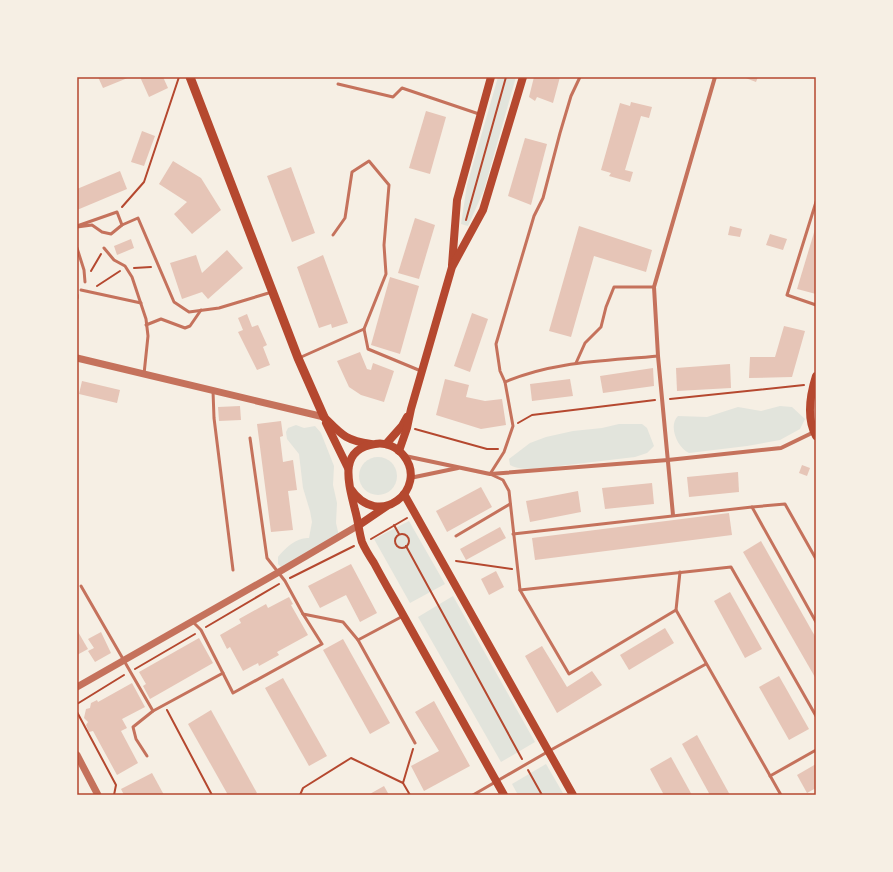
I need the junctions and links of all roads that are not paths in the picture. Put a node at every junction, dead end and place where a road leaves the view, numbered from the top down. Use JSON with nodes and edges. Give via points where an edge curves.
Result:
{"nodes":[{"id":1,"x":190,"y":77,"type":"edge"},
{"id":2,"x":491,"y":77,"type":"edge"},
{"id":3,"x":524,"y":77,"type":"edge"},
{"id":4,"x":580,"y":77,"type":"edge"},
{"id":5,"x":715,"y":77,"type":"edge"},
{"id":6,"x":338,"y":84,"type":"dead end"},
{"id":7,"x":481,"y":115,"type":"junction"},
{"id":8,"x":816,"y":202,"type":"edge"},
{"id":9,"x":122,"y":225,"type":"junction"},
{"id":10,"x":77,"y":226,"type":"edge"},
{"id":11,"x":333,"y":235,"type":"dead end"},
{"id":12,"x":77,"y":248,"type":"edge"},
{"id":13,"x":104,"y":248,"type":"road end"},
{"id":14,"x":452,"y":268,"type":"junction"},
{"id":15,"x":85,"y":282,"type":"road end"},
{"id":16,"x":654,"y":287,"type":"junction"},
{"id":17,"x":81,"y":290,"type":"dead end"},
{"id":18,"x":272,"y":292,"type":"junction"},
{"id":19,"x":77,"y":295,"type":"edge"},
{"id":20,"x":77,"y":298,"type":"edge"},
{"id":21,"x":140,"y":303,"type":"junction"},
{"id":22,"x":816,"y":305,"type":"edge"},
{"id":23,"x":201,"y":310,"type":"junction"},
{"id":24,"x":146,"y":325,"type":"junction"},
{"id":25,"x":364,"y":329,"type":"junction"},
{"id":26,"x":658,"y":356,"type":"junction"},
{"id":27,"x":77,"y":358,"type":"edge"},
{"id":28,"x":298,"y":358,"type":"junction"},
{"id":29,"x":576,"y":363,"type":"junction"},
{"id":30,"x":423,"y":372,"type":"junction"},
{"id":31,"x":144,"y":374,"type":"junction"},
{"id":32,"x":815,"y":380,"type":"edge"},
{"id":33,"x":505,"y":382,"type":"junction"},
{"id":34,"x":212,"y":390,"type":"junction"},
{"id":35,"x":411,"y":409,"type":"junction"},
{"id":36,"x":324,"y":417,"type":"junction"},
{"id":37,"x":815,"y":434,"type":"edge"},
{"id":38,"x":250,"y":438,"type":"dead end"},
{"id":39,"x":371,"y":444,"type":"junction"},
{"id":40,"x":386,"y":444,"type":"junction"},
{"id":41,"x":402,"y":454,"type":"junction"},
{"id":42,"x":668,"y":460,"type":"junction"},
{"id":43,"x":460,"y":467,"type":"junction"},
{"id":44,"x":348,"y":468,"type":"junction"},
{"id":45,"x":490,"y":474,"type":"junction"},
{"id":46,"x":410,"y":478,"type":"junction"},
{"id":47,"x":350,"y":488,"type":"junction"},
{"id":48,"x":404,"y":494,"type":"junction"},
{"id":49,"x":510,"y":504,"type":"junction"},
{"id":50,"x":389,"y":505,"type":"junction"},
{"id":51,"x":752,"y":507,"type":"junction"},
{"id":52,"x":673,"y":515,"type":"junction"},
{"id":53,"x":359,"y":525,"type":"junction"},
{"id":54,"x":513,"y":534,"type":"junction"},
{"id":55,"x":456,"y":536,"type":"dead end"},
{"id":56,"x":816,"y":559,"type":"edge"},
{"id":57,"x":233,"y":570,"type":"dead end"},
{"id":58,"x":280,"y":572,"type":"junction"},
{"id":59,"x":680,"y":572,"type":"junction"},
{"id":60,"x":81,"y":586,"type":"dead end"},
{"id":61,"x":520,"y":590,"type":"junction"},
{"id":62,"x":676,"y":610,"type":"junction"},
{"id":63,"x":304,"y":614,"type":"junction"},
{"id":64,"x":403,"y":616,"type":"junction"},
{"id":65,"x":193,"y":622,"type":"junction"},
{"id":66,"x":816,"y":622,"type":"edge"},
{"id":67,"x":358,"y":640,"type":"junction"},
{"id":68,"x":123,"y":662,"type":"junction"},
{"id":69,"x":706,"y":664,"type":"junction"},
{"id":70,"x":223,"y":673,"type":"junction"},
{"id":71,"x":77,"y":687,"type":"edge"},
{"id":72,"x":153,"y":712,"type":"junction"},
{"id":73,"x":816,"y":716,"type":"edge"},
{"id":74,"x":415,"y":743,"type":"road end"},
{"id":75,"x":816,"y":750,"type":"edge"},
{"id":76,"x":548,"y":751,"type":"junction"},
{"id":77,"x":77,"y":755,"type":"edge"},
{"id":78,"x":147,"y":756,"type":"dead end"},
{"id":79,"x":770,"y":776,"type":"junction"},
{"id":80,"x":496,"y":781,"type":"junction"},
{"id":81,"x":98,"y":795,"type":"edge"},
{"id":82,"x":473,"y":795,"type":"edge"},
{"id":83,"x":504,"y":795,"type":"edge"},
{"id":84,"x":573,"y":795,"type":"edge"},
{"id":85,"x":781,"y":795,"type":"edge"}],
"edges":[{"from":1,"to":18,"type":"main road"},
{"from":2,"to":7,"type":"main road"},
{"from":3,"to":14,"type":"main road","via":[[483,210]]},
{"from":4,"to":33,"type":"lane","via":[[571,96],[543,198],[534,216],[496,344],[500,371]]},
{"from":5,"to":16,"type":"street"},
{"from":6,"to":7,"type":"lane","via":[[393,97],[402,88]]},
{"from":7,"to":14,"type":"main road","via":[[457,200]]},
{"from":8,"to":22,"type":"lane","via":[[787,295]]},
{"from":9,"to":10,"type":"lane","via":[[111,234],[102,232],[92,225]]},
{"from":9,"to":10,"type":"lane","via":[[117,212]]},
{"from":9,"to":23,"type":"lane","via":[[138,218],[174,302],[189,312]]},
{"from":11,"to":25,"type":"lane","via":[[345,218],[352,172],[369,161],[389,185],[384,245],[386,274]]},
{"from":12,"to":15,"type":"lane"},
{"from":13,"to":21,"type":"lane","via":[[114,260],[125,266],[132,277]]},
{"from":14,"to":30,"type":"main road"},
{"from":16,"to":26,"type":"street"},
{"from":16,"to":29,"type":"lane","via":[[614,288],[601,327],[585,343]]},
{"from":17,"to":21,"type":"lane"},
{"from":18,"to":23,"type":"lane","via":[[219,308]]},
{"from":18,"to":28,"type":"main road"},
{"from":19,"to":20,"type":"lane"},
{"from":21,"to":24,"type":"lane"},
{"from":23,"to":24,"type":"lane","via":[[190,326],[185,328],[161,319]]},
{"from":24,"to":31,"type":"lane","via":[[148,336]]},
{"from":25,"to":28,"type":"lane"},
{"from":25,"to":30,"type":"lane","via":[[368,349]]},
{"from":26,"to":29,"type":"lane"},
{"from":26,"to":42,"type":"street"},
{"from":27,"to":31,"type":"street"},
{"from":28,"to":36,"type":"main road"},
{"from":29,"to":33,"type":"lane","via":[[523,374]]},
{"from":30,"to":35,"type":"main road"},
{"from":31,"to":34,"type":"street"},
{"from":32,"to":37,"type":"main road","via":[[810,406]]},
{"from":33,"to":45,"type":"lane","via":[[513,426],[504,452]]},
{"from":34,"to":36,"type":"street"},
{"from":34,"to":57,"type":"lane"},
{"from":35,"to":40,"type":"main road","via":[[402,426]]},
{"from":35,"to":41,"type":"main road"},
{"from":36,"to":39,"type":"main road","via":[[343,436]]},
{"from":36,"to":44,"type":"main road"},
{"from":37,"to":42,"type":"street","via":[[781,448]]},
{"from":38,"to":58,"type":"lane","via":[[267,558]]},
{"from":39,"to":40,"type":"main road"},
{"from":39,"to":44,"type":"main road","via":[[356,454]]},
{"from":40,"to":41,"type":"main road"},
{"from":41,"to":43,"type":"street"},
{"from":41,"to":46,"type":"main road","via":[[409,466]]},
{"from":42,"to":45,"type":"street"},
{"from":42,"to":52,"type":"street"},
{"from":43,"to":45,"type":"street"},
{"from":43,"to":46,"type":"street"},
{"from":44,"to":47,"type":"main road"},
{"from":45,"to":49,"type":"lane","via":[[503,480],[509,491]]},
{"from":46,"to":48,"type":"main road"},
{"from":47,"to":50,"type":"main road","via":[[356,497],[369,505]]},
{"from":47,"to":53,"type":"main road"},
{"from":48,"to":50,"type":"main road"},
{"from":48,"to":76,"type":"main road"},
{"from":49,"to":54,"type":"lane"},
{"from":49,"to":55,"type":"lane"},
{"from":50,"to":53,"type":"main road"},
{"from":51,"to":52,"type":"lane"},
{"from":51,"to":56,"type":"lane","via":[[785,504]]},
{"from":51,"to":66,"type":"lane"},
{"from":52,"to":54,"type":"lane"},
{"from":53,"to":58,"type":"street"},
{"from":53,"to":64,"type":"main road","via":[[363,543]]},
{"from":54,"to":61,"type":"lane"},
{"from":58,"to":63,"type":"lane"},
{"from":58,"to":65,"type":"street"},
{"from":59,"to":61,"type":"lane"},
{"from":59,"to":62,"type":"lane"},
{"from":59,"to":73,"type":"lane","via":[[731,567]]},
{"from":60,"to":68,"type":"lane"},
{"from":61,"to":62,"type":"lane","via":[[569,674]]},
{"from":62,"to":69,"type":"lane"},
{"from":63,"to":67,"type":"lane","via":[[343,622]]},
{"from":63,"to":70,"type":"lane","via":[[322,644],[233,692]]},
{"from":64,"to":67,"type":"lane"},
{"from":64,"to":80,"type":"main road"},
{"from":65,"to":68,"type":"street"},
{"from":65,"to":70,"type":"lane","via":[[201,630]]},
{"from":67,"to":74,"type":"lane"},
{"from":68,"to":71,"type":"street"},
{"from":68,"to":72,"type":"lane","via":[[131,671]]},
{"from":69,"to":76,"type":"lane"},
{"from":69,"to":79,"type":"lane"},
{"from":70,"to":72,"type":"lane"},
{"from":72,"to":78,"type":"lane","via":[[133,727],[136,739]]},
{"from":75,"to":79,"type":"lane"},
{"from":76,"to":80,"type":"lane"},
{"from":76,"to":84,"type":"main road"},
{"from":77,"to":81,"type":"street"},
{"from":79,"to":85,"type":"lane"},
{"from":80,"to":82,"type":"lane"},
{"from":80,"to":83,"type":"main road"}]}
